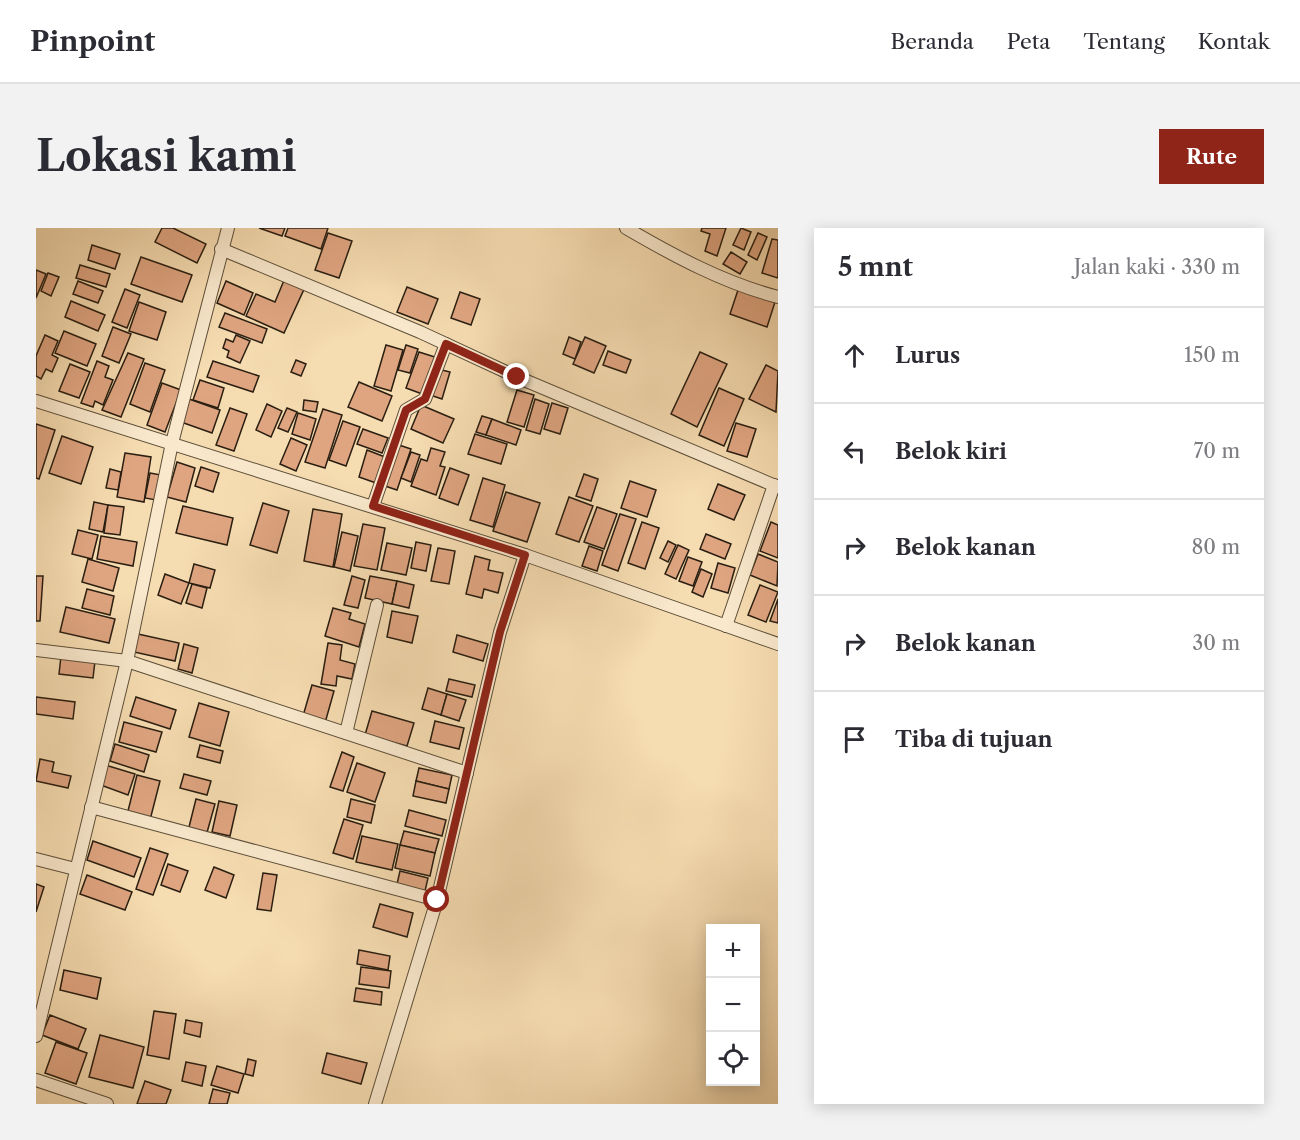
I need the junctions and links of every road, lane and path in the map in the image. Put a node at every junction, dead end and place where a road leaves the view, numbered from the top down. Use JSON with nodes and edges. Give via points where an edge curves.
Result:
{"nodes":[{"id":1,"x":228,"y":228,"type":"edge"},
{"id":2,"x":626,"y":228,"type":"edge"},
{"id":3,"x":221,"y":249,"type":"junction"},
{"id":4,"x":778,"y":297,"type":"edge"},
{"id":5,"x":446,"y":344,"type":"junction"},
{"id":6,"x":36,"y":401,"type":"edge"},
{"id":7,"x":172,"y":443,"type":"junction"},
{"id":8,"x":776,"y":486,"type":"edge"},
{"id":9,"x":373,"y":506,"type":"junction"},
{"id":10,"x":525,"y":555,"type":"junction"},
{"id":11,"x":377,"y":605,"type":"dead end"},
{"id":12,"x":726,"y":626,"type":"junction"},
{"id":13,"x":778,"y":644,"type":"edge"},
{"id":14,"x":36,"y":650,"type":"edge"},
{"id":15,"x":127,"y":660,"type":"junction"},
{"id":16,"x":346,"y":733,"type":"junction"},
{"id":17,"x":467,"y":773,"type":"junction"},
{"id":18,"x":91,"y":807,"type":"junction"},
{"id":19,"x":36,"y":859,"type":"edge"},
{"id":20,"x":75,"y":869,"type":"junction"},
{"id":21,"x":437,"y":900,"type":"junction"},
{"id":22,"x":36,"y":1036,"type":"edge"},
{"id":23,"x":36,"y":1080,"type":"edge"},
{"id":24,"x":107,"y":1104,"type":"edge"},
{"id":25,"x":375,"y":1104,"type":"edge"}],
"edges":[{"from":1,"to":3,"type":"street"},
{"from":2,"to":4,"type":"street","via":[[726,280]]},
{"from":3,"to":5,"type":"street"},
{"from":3,"to":7,"type":"street"},
{"from":5,"to":8,"type":"street"},
{"from":5,"to":9,"type":"street","via":[[425,399],[406,410]]},
{"from":6,"to":7,"type":"street"},
{"from":7,"to":9,"type":"street"},
{"from":7,"to":15,"type":"street"},
{"from":8,"to":12,"type":"street"},
{"from":9,"to":10,"type":"street"},
{"from":10,"to":12,"type":"street"},
{"from":10,"to":17,"type":"street","via":[[500,632]]},
{"from":11,"to":16,"type":"street"},
{"from":12,"to":13,"type":"street"},
{"from":14,"to":15,"type":"street"},
{"from":15,"to":16,"type":"street"},
{"from":15,"to":18,"type":"street"},
{"from":16,"to":17,"type":"street"},
{"from":17,"to":21,"type":"street"},
{"from":18,"to":20,"type":"street"},
{"from":18,"to":21,"type":"street"},
{"from":19,"to":20,"type":"street"},
{"from":20,"to":22,"type":"street"},
{"from":21,"to":25,"type":"street"},
{"from":23,"to":24,"type":"street"}]}
